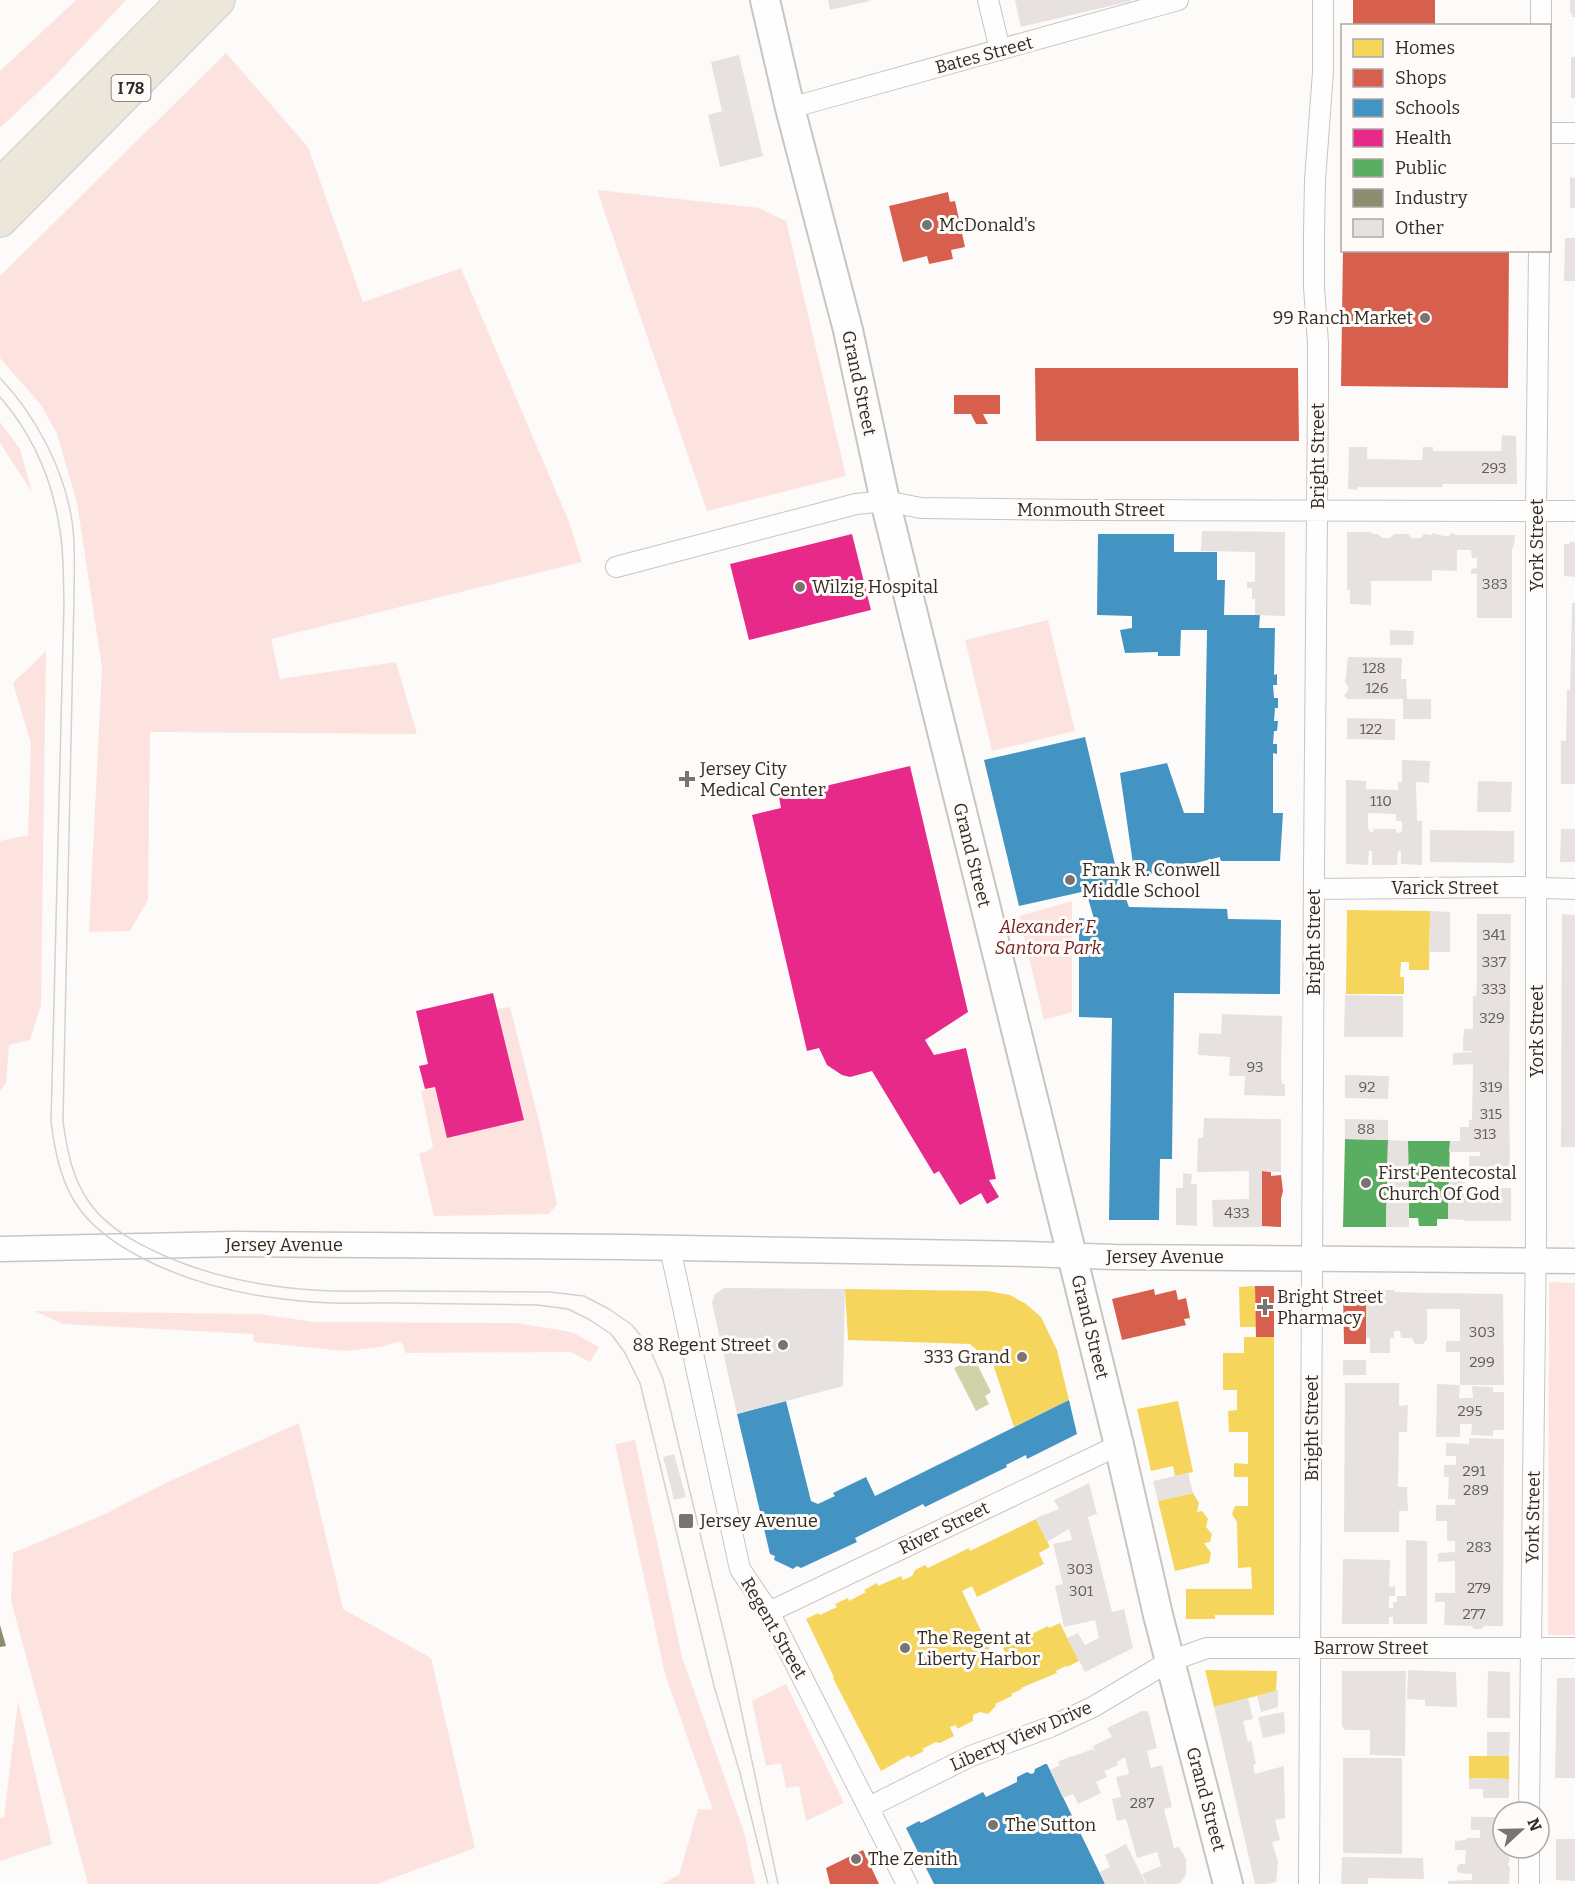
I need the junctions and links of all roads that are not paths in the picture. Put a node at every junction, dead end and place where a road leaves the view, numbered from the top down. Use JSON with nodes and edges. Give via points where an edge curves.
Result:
{"nodes":[{"id":1,"x":166,"y":0,"type":"edge"},
{"id":2,"x":184,"y":0,"type":"edge"},
{"id":3,"x":218,"y":0,"type":"edge"},
{"id":4,"x":241,"y":0,"type":"edge"},
{"id":5,"x":765,"y":0,"type":"edge"},
{"id":6,"x":988,"y":0,"type":"edge"},
{"id":7,"x":1178,"y":0,"type":"edge"},
{"id":8,"x":1323,"y":0,"type":"edge"},
{"id":9,"x":1541,"y":0,"type":"edge"},
{"id":10,"x":1541,"y":24,"type":"edge"},
{"id":11,"x":1000,"y":50,"type":"junction"},
{"id":12,"x":790,"y":108,"type":"junction"},
{"id":13,"x":67,"y":118,"type":"junction"},
{"id":14,"x":1551,"y":133,"type":"edge"},
{"id":15,"x":1575,"y":133,"type":"edge"},
{"id":16,"x":44,"y":176,"type":"junction"},
{"id":17,"x":0,"y":186,"type":"edge"},
{"id":18,"x":0,"y":220,"type":"edge"},
{"id":19,"x":1539,"y":252,"type":"edge"},
{"id":20,"x":885,"y":501,"type":"junction"},
{"id":21,"x":1318,"y":510,"type":"junction"},
{"id":22,"x":1575,"y":511,"type":"edge"},
{"id":23,"x":1536,"y":512,"type":"junction"},
{"id":24,"x":616,"y":567,"type":"dead end"},
{"id":25,"x":1537,"y":888,"type":"junction"},
{"id":26,"x":1314,"y":889,"type":"junction"},
{"id":27,"x":1575,"y":889,"type":"edge"},
{"id":28,"x":670,"y":1248,"type":"junction"},
{"id":29,"x":0,"y":1249,"type":"edge"},
{"id":30,"x":1072,"y":1255,"type":"junction"},
{"id":31,"x":1312,"y":1259,"type":"junction"},
{"id":32,"x":1535,"y":1261,"type":"junction"},
{"id":33,"x":1575,"y":1261,"type":"edge"},
{"id":34,"x":1119,"y":1445,"type":"junction"},
{"id":35,"x":769,"y":1612,"type":"junction"},
{"id":36,"x":1311,"y":1648,"type":"junction"},
{"id":37,"x":1531,"y":1648,"type":"junction"},
{"id":38,"x":1575,"y":1648,"type":"edge"},
{"id":39,"x":1170,"y":1661,"type":"junction"},
{"id":40,"x":1529,"y":1800,"type":"edge"},
{"id":41,"x":869,"y":1807,"type":"junction"},
{"id":42,"x":1529,"y":1860,"type":"edge"},
{"id":43,"x":907,"y":1884,"type":"edge"},
{"id":44,"x":1228,"y":1884,"type":"edge"},
{"id":45,"x":1309,"y":1884,"type":"edge"},
{"id":46,"x":1529,"y":1884,"type":"edge"}],
"edges":[{"from":1,"to":13,"type":"highway"},
{"from":2,"to":13,"type":"highway","number":"I 78"},
{"from":3,"to":16,"type":"highway","number":"I 78"},
{"from":4,"to":16,"type":"highway"},
{"from":5,"to":12,"type":"main road","name":"Grand Street"},
{"from":6,"to":11,"type":"street"},
{"from":7,"to":11,"type":"street","name":"Bates Street"},
{"from":8,"to":21,"type":"street","name":"Bright Street","via":[[1314,254]]},
{"from":9,"to":10,"type":"street"},
{"from":11,"to":12,"type":"street","name":"Bates Street"},
{"from":12,"to":20,"type":"main road","name":"Grand Street","via":[[848,330]]},
{"from":13,"to":17,"type":"highway","number":"I 78"},
{"from":14,"to":15,"type":"street"},
{"from":16,"to":18,"type":"highway","number":"I 78"},
{"from":19,"to":23,"type":"street","name":"York Street"},
{"from":20,"to":21,"type":"street","name":"Monmouth Street","via":[[921,508]]},
{"from":20,"to":24,"type":"street","name":"Monmouth Street","via":[[856,504]]},
{"from":20,"to":30,"type":"main road","name":"Grand Street"},
{"from":21,"to":23,"type":"street","name":"Monmouth Street"},
{"from":21,"to":26,"type":"street","name":"Bright Street"},
{"from":22,"to":23,"type":"street","name":"Monmouth Street"},
{"from":23,"to":25,"type":"street","name":"York Street"},
{"from":25,"to":26,"type":"street","name":"Varick Street"},
{"from":25,"to":27,"type":"street","name":"Varick Street"},
{"from":25,"to":32,"type":"street","name":"York Street"},
{"from":26,"to":31,"type":"street","name":"Bright Street"},
{"from":28,"to":29,"type":"street","name":"Jersey Avenue","via":[[234,1244]]},
{"from":28,"to":30,"type":"street","name":"Jersey Avenue"},
{"from":28,"to":35,"type":"street","name":"Regent Street","via":[[740,1569]]},
{"from":30,"to":31,"type":"street","name":"Jersey Avenue"},
{"from":30,"to":34,"type":"main road","name":"Grand Street"},
{"from":31,"to":32,"type":"street","name":"Jersey Avenue"},
{"from":31,"to":36,"type":"street","name":"Bright Street"},
{"from":32,"to":33,"type":"street","name":"Jersey Avenue"},
{"from":32,"to":37,"type":"street","name":"York Street"},
{"from":34,"to":35,"type":"street","name":"River Street"},
{"from":34,"to":39,"type":"main road","name":"Grand Street"},
{"from":35,"to":41,"type":"street","name":"Regent Street"},
{"from":36,"to":37,"type":"street","name":"Barrow Street"},
{"from":36,"to":39,"type":"street","name":"Barrow Street","via":[[1207,1648]]},
{"from":36,"to":45,"type":"street","name":"Bright Street"},
{"from":37,"to":38,"type":"street","name":"Barrow Street"},
{"from":37,"to":40,"type":"street","name":"York Street"},
{"from":39,"to":41,"type":"street","name":"Liberty View Drive","via":[[1093,1707],[971,1756]]},
{"from":39,"to":44,"type":"main road","name":"Grand Street"},
{"from":41,"to":43,"type":"street","name":"Regent Street"},
{"from":42,"to":46,"type":"street"}]}
